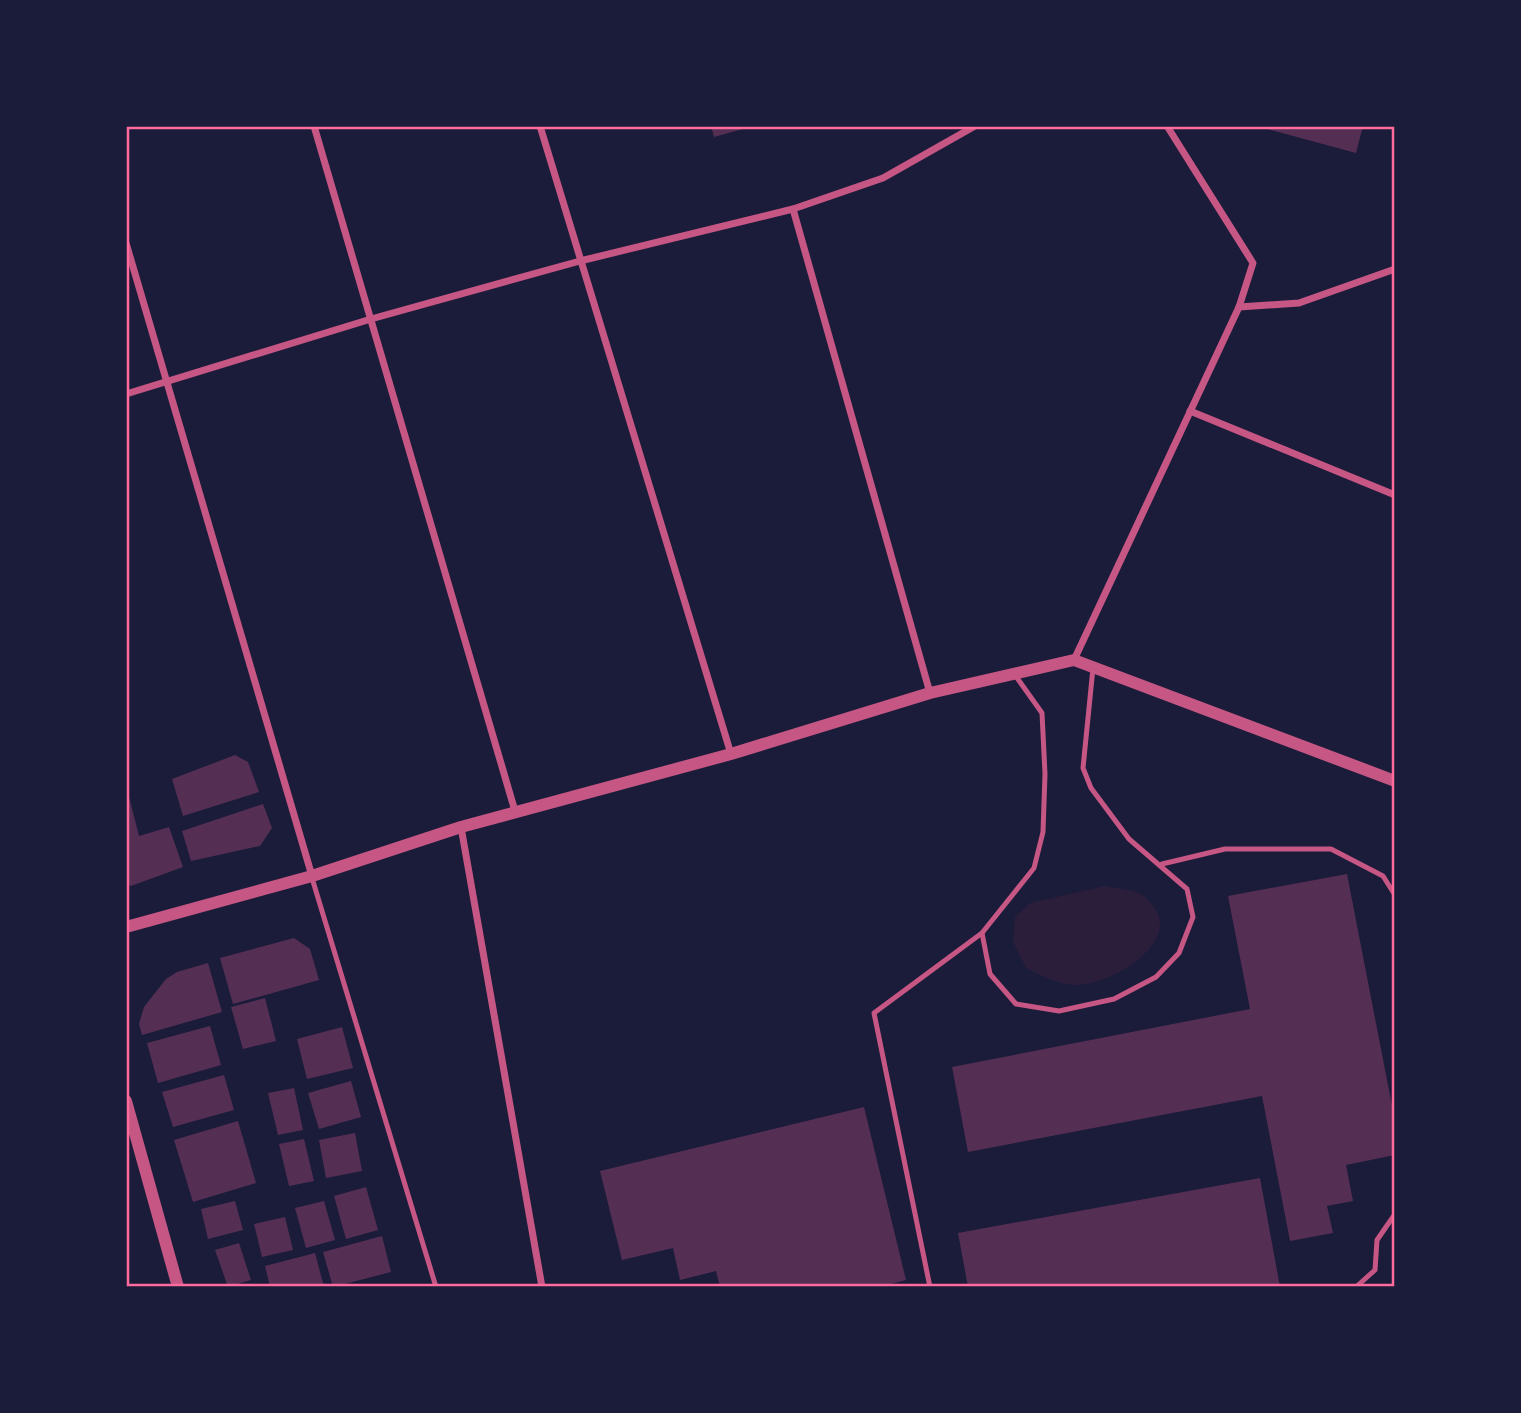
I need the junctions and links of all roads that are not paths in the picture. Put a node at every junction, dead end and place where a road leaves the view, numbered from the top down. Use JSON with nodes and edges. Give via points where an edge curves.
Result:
{"nodes":[{"id":1,"x":314,"y":126,"type":"edge"},
{"id":2,"x":540,"y":126,"type":"edge"},
{"id":3,"x":975,"y":126,"type":"edge"},
{"id":4,"x":1167,"y":126,"type":"edge"},
{"id":5,"x":793,"y":209,"type":"junction"},
{"id":6,"x":126,"y":243,"type":"edge"},
{"id":7,"x":580,"y":261,"type":"junction"},
{"id":8,"x":1394,"y":270,"type":"edge"},
{"id":9,"x":1239,"y":307,"type":"junction"},
{"id":10,"x":371,"y":319,"type":"junction"},
{"id":11,"x":166,"y":383,"type":"junction"},
{"id":12,"x":126,"y":394,"type":"edge"},
{"id":13,"x":1190,"y":411,"type":"junction"},
{"id":14,"x":1395,"y":495,"type":"edge"},
{"id":15,"x":1074,"y":660,"type":"junction"},
{"id":16,"x":1093,"y":668,"type":"junction"},
{"id":17,"x":1015,"y":675,"type":"junction"},
{"id":18,"x":930,"y":693,"type":"junction"},
{"id":19,"x":731,"y":754,"type":"junction"},
{"id":20,"x":1395,"y":781,"type":"edge"},
{"id":21,"x":515,"y":811,"type":"junction"},
{"id":22,"x":461,"y":827,"type":"junction"},
{"id":23,"x":1161,"y":864,"type":"junction"},
{"id":24,"x":312,"y":876,"type":"junction"},
{"id":25,"x":1395,"y":895,"type":"edge"},
{"id":26,"x":126,"y":927,"type":"edge"},
{"id":27,"x":982,"y":933,"type":"junction"},
{"id":28,"x":126,"y":1101,"type":"edge"},
{"id":29,"x":1395,"y":1213,"type":"edge"},
{"id":30,"x":178,"y":1287,"type":"edge"},
{"id":31,"x":436,"y":1287,"type":"edge"},
{"id":32,"x":542,"y":1287,"type":"edge"},
{"id":33,"x":930,"y":1287,"type":"edge"},
{"id":34,"x":1356,"y":1287,"type":"edge"}],
"edges":[{"from":1,"to":10,"type":"street"},
{"from":2,"to":7,"type":"street"},
{"from":3,"to":5,"type":"street","via":[[883,178]]},
{"from":4,"to":9,"type":"street","via":[[1253,263]]},
{"from":5,"to":7,"type":"street"},
{"from":5,"to":18,"type":"street"},
{"from":6,"to":11,"type":"street"},
{"from":7,"to":10,"type":"street"},
{"from":7,"to":19,"type":"street"},
{"from":8,"to":9,"type":"street","via":[[1299,303]]},
{"from":9,"to":13,"type":"street"},
{"from":10,"to":11,"type":"street"},
{"from":10,"to":21,"type":"street"},
{"from":11,"to":12,"type":"street"},
{"from":11,"to":24,"type":"street"},
{"from":13,"to":14,"type":"street"},
{"from":13,"to":15,"type":"street"},
{"from":15,"to":16,"type":"street"},
{"from":15,"to":17,"type":"street"},
{"from":16,"to":20,"type":"street"},
{"from":16,"to":23,"type":"lane","via":[[1083,768],[1091,788],[1129,839]]},
{"from":17,"to":18,"type":"street"},
{"from":17,"to":27,"type":"lane","via":[[1042,713],[1043,832],[1034,868]]},
{"from":18,"to":19,"type":"street"},
{"from":19,"to":21,"type":"street"},
{"from":21,"to":22,"type":"street"},
{"from":22,"to":24,"type":"street"},
{"from":22,"to":32,"type":"street"},
{"from":23,"to":25,"type":"lane","via":[[1225,849],[1331,849],[1383,876]]},
{"from":23,"to":27,"type":"lane","via":[[1186,889],[1193,917],[1179,953],[1156,977],[1114,999],[1059,1011],[1016,1004],[990,974]]},
{"from":24,"to":26,"type":"street"},
{"from":24,"to":31,"type":"lane"},
{"from":27,"to":33,"type":"lane","via":[[874,1013]]},
{"from":28,"to":30,"type":"street"},
{"from":29,"to":34,"type":"lane","via":[[1377,1240],[1375,1270]]}]}
